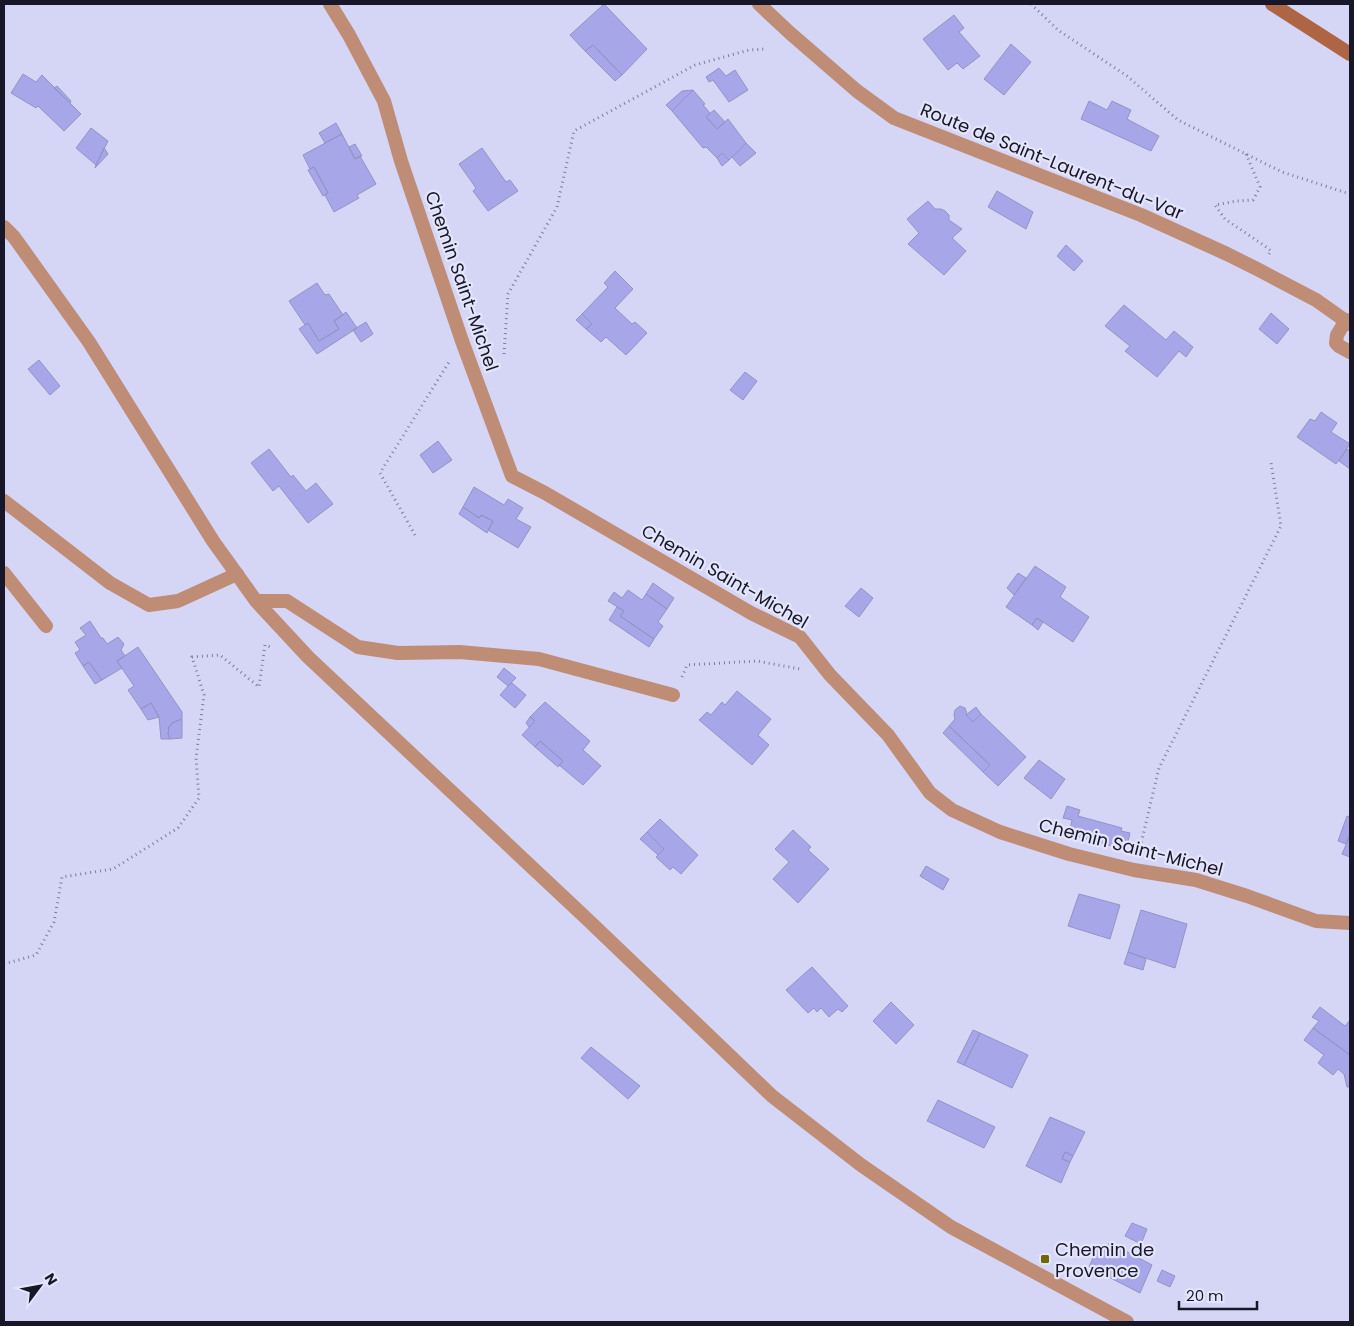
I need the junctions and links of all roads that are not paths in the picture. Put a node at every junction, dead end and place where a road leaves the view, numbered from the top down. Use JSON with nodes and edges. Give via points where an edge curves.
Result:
{"nodes":[{"id":1,"x":330,"y":4,"type":"edge"},
{"id":2,"x":759,"y":4,"type":"edge"},
{"id":3,"x":1272,"y":4,"type":"edge"},
{"id":4,"x":1350,"y":54,"type":"edge"},
{"id":5,"x":4,"y":227,"type":"edge"},
{"id":6,"x":1348,"y":322,"type":"edge"},
{"id":7,"x":1350,"y":352,"type":"edge"},
{"id":8,"x":4,"y":501,"type":"edge"},
{"id":9,"x":4,"y":573,"type":"edge"},
{"id":10,"x":237,"y":574,"type":"junction"},
{"id":11,"x":256,"y":601,"type":"junction"},
{"id":12,"x":46,"y":626,"type":"dead end"},
{"id":13,"x":673,"y":696,"type":"road end"},
{"id":14,"x":1350,"y":923,"type":"edge"},
{"id":15,"x":1127,"y":1322,"type":"edge"}],
"edges":[{"from":1,"to":14,"type":"street","name":"Chemin Saint-Michel","via":[[384,102],[462,341],[512,476],[545,492],[751,613],[800,637],[830,675],[888,735],[930,793],[952,810],[1000,832],[1070,854],[1134,870],[1196,880],[1316,921]]},
{"from":2,"to":6,"type":"street","name":"Route de Saint-Laurent-du-Var","via":[[857,91],[894,118],[1141,215],[1259,270],[1316,300]]},
{"from":3,"to":4,"type":"main road"},
{"from":5,"to":10,"type":"street","via":[[14,236],[89,342]]},
{"from":6,"to":7,"type":"street","via":[[1337,335],[1336,343]]},
{"from":8,"to":10,"type":"street","via":[[110,583],[149,604],[178,601]]},
{"from":9,"to":12,"type":"street"},
{"from":10,"to":11,"type":"street"},
{"from":11,"to":13,"type":"street","via":[[287,601],[358,647],[398,653],[460,652],[539,660]]},
{"from":11,"to":15,"type":"street","via":[[308,657],[772,1096],[861,1165],[951,1227]]}]}
